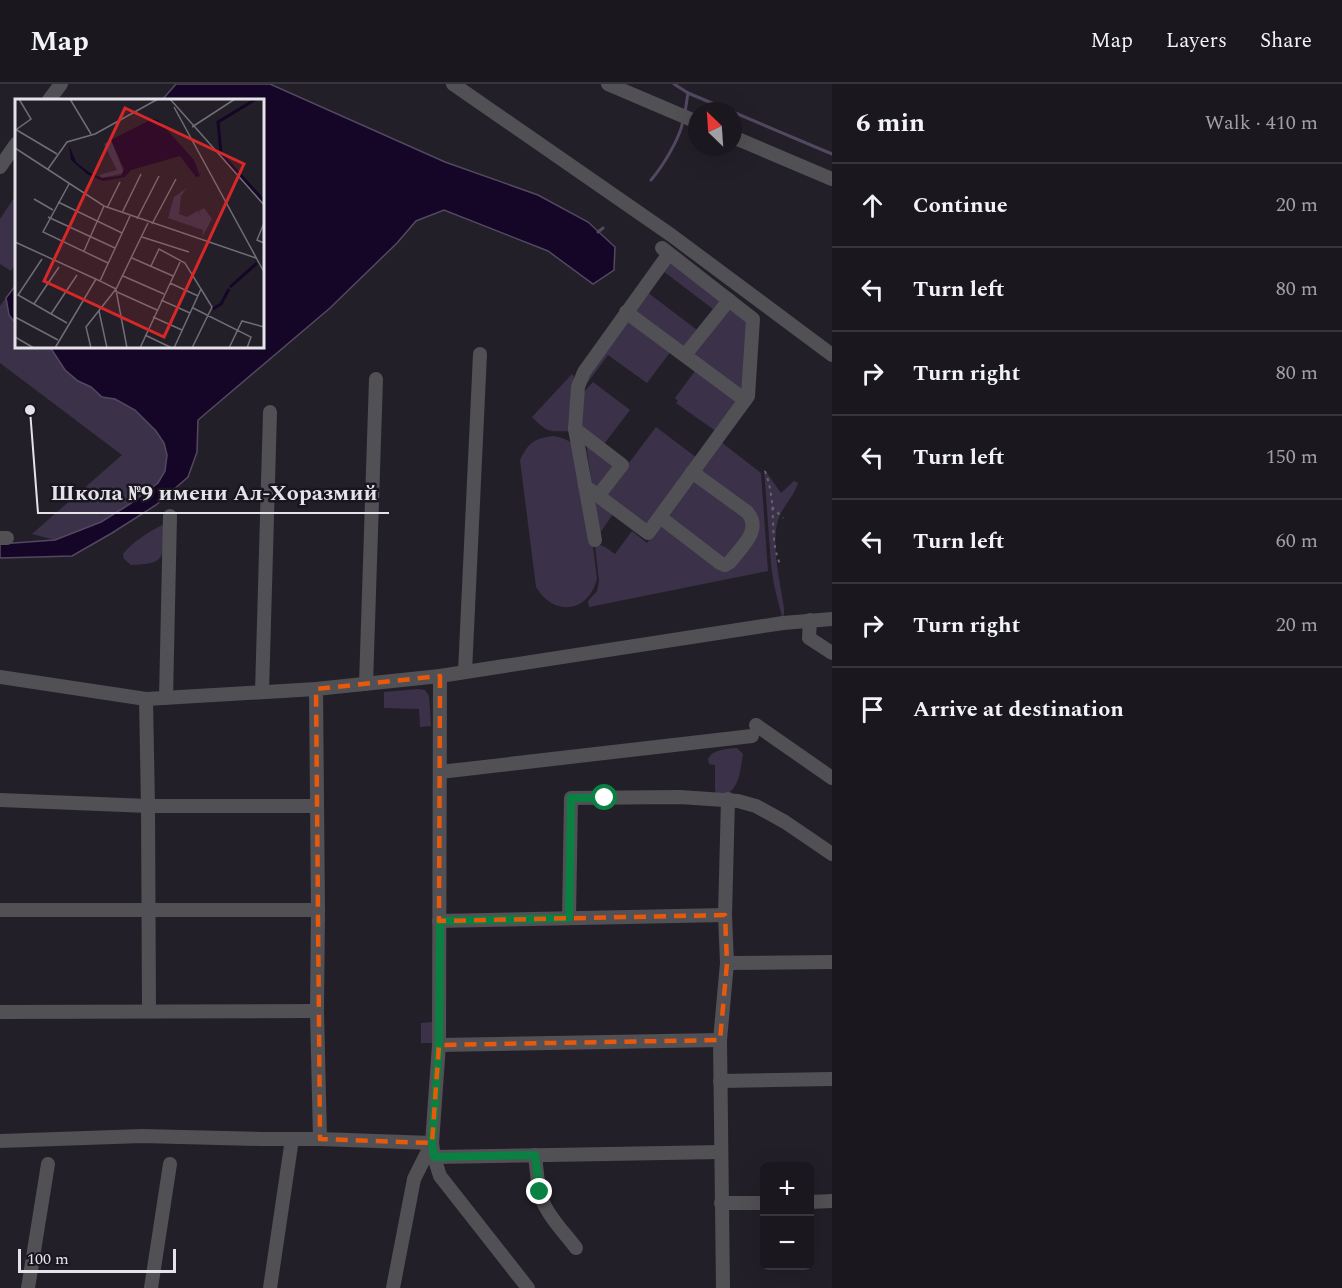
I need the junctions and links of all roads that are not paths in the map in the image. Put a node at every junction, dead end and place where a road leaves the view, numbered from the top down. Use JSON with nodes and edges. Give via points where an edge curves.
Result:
{"nodes":[{"id":1,"x":61,"y":84,"type":"edge"},
{"id":2,"x":453,"y":84,"type":"edge"},
{"id":3,"x":608,"y":84,"type":"edge"},
{"id":4,"x":50,"y":99,"type":"edge"},
{"id":5,"x":688,"y":118,"type":"edge"},
{"id":6,"x":742,"y":141,"type":"edge"},
{"id":7,"x":15,"y":145,"type":"edge"},
{"id":8,"x":0,"y":167,"type":"edge"},
{"id":9,"x":832,"y":179,"type":"edge"},
{"id":10,"x":729,"y":300,"type":"junction"},
{"id":11,"x":626,"y":312,"type":"junction"},
{"id":12,"x":480,"y":354,"type":"dead end"},
{"id":13,"x":685,"y":355,"type":"junction"},
{"id":14,"x":832,"y":355,"type":"edge"},
{"id":15,"x":376,"y":379,"type":"dead end"},
{"id":16,"x":745,"y":400,"type":"junction"},
{"id":17,"x":270,"y":412,"type":"dead end"},
{"id":18,"x":575,"y":429,"type":"junction"},
{"id":19,"x":693,"y":472,"type":"junction"},
{"id":20,"x":585,"y":486,"type":"junction"},
{"id":21,"x":598,"y":496,"type":"junction"},
{"id":22,"x":170,"y":516,"type":"dead end"},
{"id":23,"x":660,"y":517,"type":"junction"},
{"id":24,"x":595,"y":540,"type":"dead end"},
{"id":25,"x":832,"y":619,"type":"edge"},
{"id":26,"x":810,"y":620,"type":"junction"},
{"id":27,"x":832,"y":653,"type":"edge"},
{"id":28,"x":465,"y":672,"type":"junction"},
{"id":29,"x":440,"y":676,"type":"junction"},
{"id":30,"x":0,"y":677,"type":"edge"},
{"id":31,"x":366,"y":684,"type":"junction"},
{"id":32,"x":316,"y":689,"type":"junction"},
{"id":33,"x":262,"y":692,"type":"junction"},
{"id":34,"x":166,"y":698,"type":"junction"},
{"id":35,"x":146,"y":699,"type":"junction"},
{"id":36,"x":440,"y":772,"type":"junction"},
{"id":37,"x":832,"y":778,"type":"edge"},
{"id":38,"x":728,"y":799,"type":"junction"},
{"id":39,"x":0,"y":800,"type":"edge"},
{"id":40,"x":148,"y":806,"type":"junction"},
{"id":41,"x":317,"y":806,"type":"junction"},
{"id":42,"x":832,"y":854,"type":"edge"},
{"id":43,"x":0,"y":910,"type":"edge"},
{"id":44,"x":149,"y":910,"type":"junction"},
{"id":45,"x":318,"y":910,"type":"junction"},
{"id":46,"x":725,"y":915,"type":"junction"},
{"id":47,"x":569,"y":918,"type":"junction"},
{"id":48,"x":440,"y":921,"type":"junction"},
{"id":49,"x":832,"y":962,"type":"edge"},
{"id":50,"x":727,"y":963,"type":"junction"},
{"id":51,"x":149,"y":1011,"type":"junction"},
{"id":52,"x":317,"y":1011,"type":"junction"},
{"id":53,"x":0,"y":1012,"type":"edge"},
{"id":54,"x":720,"y":1040,"type":"junction"},
{"id":55,"x":439,"y":1045,"type":"junction"},
{"id":56,"x":832,"y":1079,"type":"edge"},
{"id":57,"x":720,"y":1081,"type":"junction"},
{"id":58,"x":320,"y":1138,"type":"junction"},
{"id":59,"x":292,"y":1139,"type":"junction"},
{"id":60,"x":0,"y":1141,"type":"edge"},
{"id":61,"x":433,"y":1150,"type":"junction"},
{"id":62,"x":721,"y":1152,"type":"junction"},
{"id":63,"x":535,"y":1155,"type":"junction"},
{"id":64,"x":48,"y":1164,"type":"dead end"},
{"id":65,"x":170,"y":1164,"type":"dead end"},
{"id":66,"x":832,"y":1201,"type":"edge"},
{"id":67,"x":814,"y":1202,"type":"edge"},
{"id":68,"x":721,"y":1203,"type":"junction"},
{"id":69,"x":760,"y":1203,"type":"edge"},
{"id":70,"x":576,"y":1248,"type":"dead end"},
{"id":71,"x":28,"y":1288,"type":"edge"},
{"id":72,"x":151,"y":1288,"type":"edge"},
{"id":73,"x":270,"y":1288,"type":"edge"},
{"id":74,"x":393,"y":1288,"type":"edge"},
{"id":75,"x":528,"y":1288,"type":"edge"},
{"id":76,"x":723,"y":1288,"type":"edge"}],
"edges":[{"from":1,"to":4,"type":"street"},
{"from":2,"to":14,"type":"street","via":[[671,235]]},
{"from":3,"to":5,"type":"street"},
{"from":6,"to":9,"type":"street"},
{"from":7,"to":8,"type":"street"},
{"from":10,"to":11,"type":"street","via":[[665,252]]},
{"from":10,"to":13,"type":"street"},
{"from":10,"to":16,"type":"street","via":[[753,319]]},
{"from":11,"to":13,"type":"street"},
{"from":11,"to":18,"type":"street","via":[[584,372],[586,381]]},
{"from":12,"to":28,"type":"street"},
{"from":13,"to":16,"type":"street"},
{"from":15,"to":31,"type":"street"},
{"from":16,"to":19,"type":"street"},
{"from":17,"to":33,"type":"street"},
{"from":18,"to":20,"type":"street"},
{"from":18,"to":21,"type":"street","via":[[622,465]]},
{"from":19,"to":23,"type":"street"},
{"from":19,"to":23,"type":"street","via":[[752,518],[752,532],[730,562],[720,563]]},
{"from":20,"to":21,"type":"street"},
{"from":20,"to":24,"type":"street"},
{"from":21,"to":23,"type":"street","via":[[648,533]]},
{"from":22,"to":34,"type":"street"},
{"from":25,"to":26,"type":"street"},
{"from":26,"to":27,"type":"street","via":[[809,638]]},
{"from":26,"to":28,"type":"street"},
{"from":28,"to":29,"type":"street"},
{"from":29,"to":31,"type":"street"},
{"from":29,"to":36,"type":"street"},
{"from":30,"to":35,"type":"street"},
{"from":31,"to":32,"type":"street"},
{"from":32,"to":33,"type":"street"},
{"from":32,"to":41,"type":"street"},
{"from":33,"to":34,"type":"street"},
{"from":34,"to":35,"type":"street"},
{"from":35,"to":40,"type":"street"},
{"from":36,"to":37,"type":"street","via":[[754,731]]},
{"from":36,"to":48,"type":"street"},
{"from":38,"to":42,"type":"street","via":[[756,807],[785,822]]},
{"from":38,"to":46,"type":"street"},
{"from":38,"to":47,"type":"street","via":[[571,798]]},
{"from":39,"to":40,"type":"street"},
{"from":40,"to":41,"type":"street"},
{"from":40,"to":44,"type":"street"},
{"from":41,"to":45,"type":"street"},
{"from":43,"to":44,"type":"street"},
{"from":44,"to":45,"type":"street"},
{"from":44,"to":51,"type":"street"},
{"from":45,"to":52,"type":"street"},
{"from":46,"to":47,"type":"street"},
{"from":46,"to":50,"type":"street"},
{"from":47,"to":48,"type":"street"},
{"from":48,"to":55,"type":"street"},
{"from":49,"to":50,"type":"street"},
{"from":50,"to":54,"type":"street"},
{"from":51,"to":52,"type":"street"},
{"from":51,"to":53,"type":"street"},
{"from":52,"to":58,"type":"street"},
{"from":54,"to":55,"type":"street"},
{"from":54,"to":57,"type":"street"},
{"from":55,"to":61,"type":"street"},
{"from":56,"to":57,"type":"street"},
{"from":57,"to":62,"type":"street"},
{"from":58,"to":59,"type":"street"},
{"from":58,"to":61,"type":"street"},
{"from":59,"to":60,"type":"street","via":[[142,1136]]},
{"from":59,"to":73,"type":"street"},
{"from":61,"to":63,"type":"street"},
{"from":61,"to":74,"type":"street","via":[[414,1179]]},
{"from":61,"to":75,"type":"street","via":[[440,1176]]},
{"from":62,"to":63,"type":"street"},
{"from":62,"to":68,"type":"street"},
{"from":63,"to":70,"type":"street","via":[[544,1203]]},
{"from":64,"to":71,"type":"street"},
{"from":65,"to":72,"type":"street"},
{"from":66,"to":67,"type":"street"},
{"from":68,"to":69,"type":"street"},
{"from":68,"to":76,"type":"street"}]}
